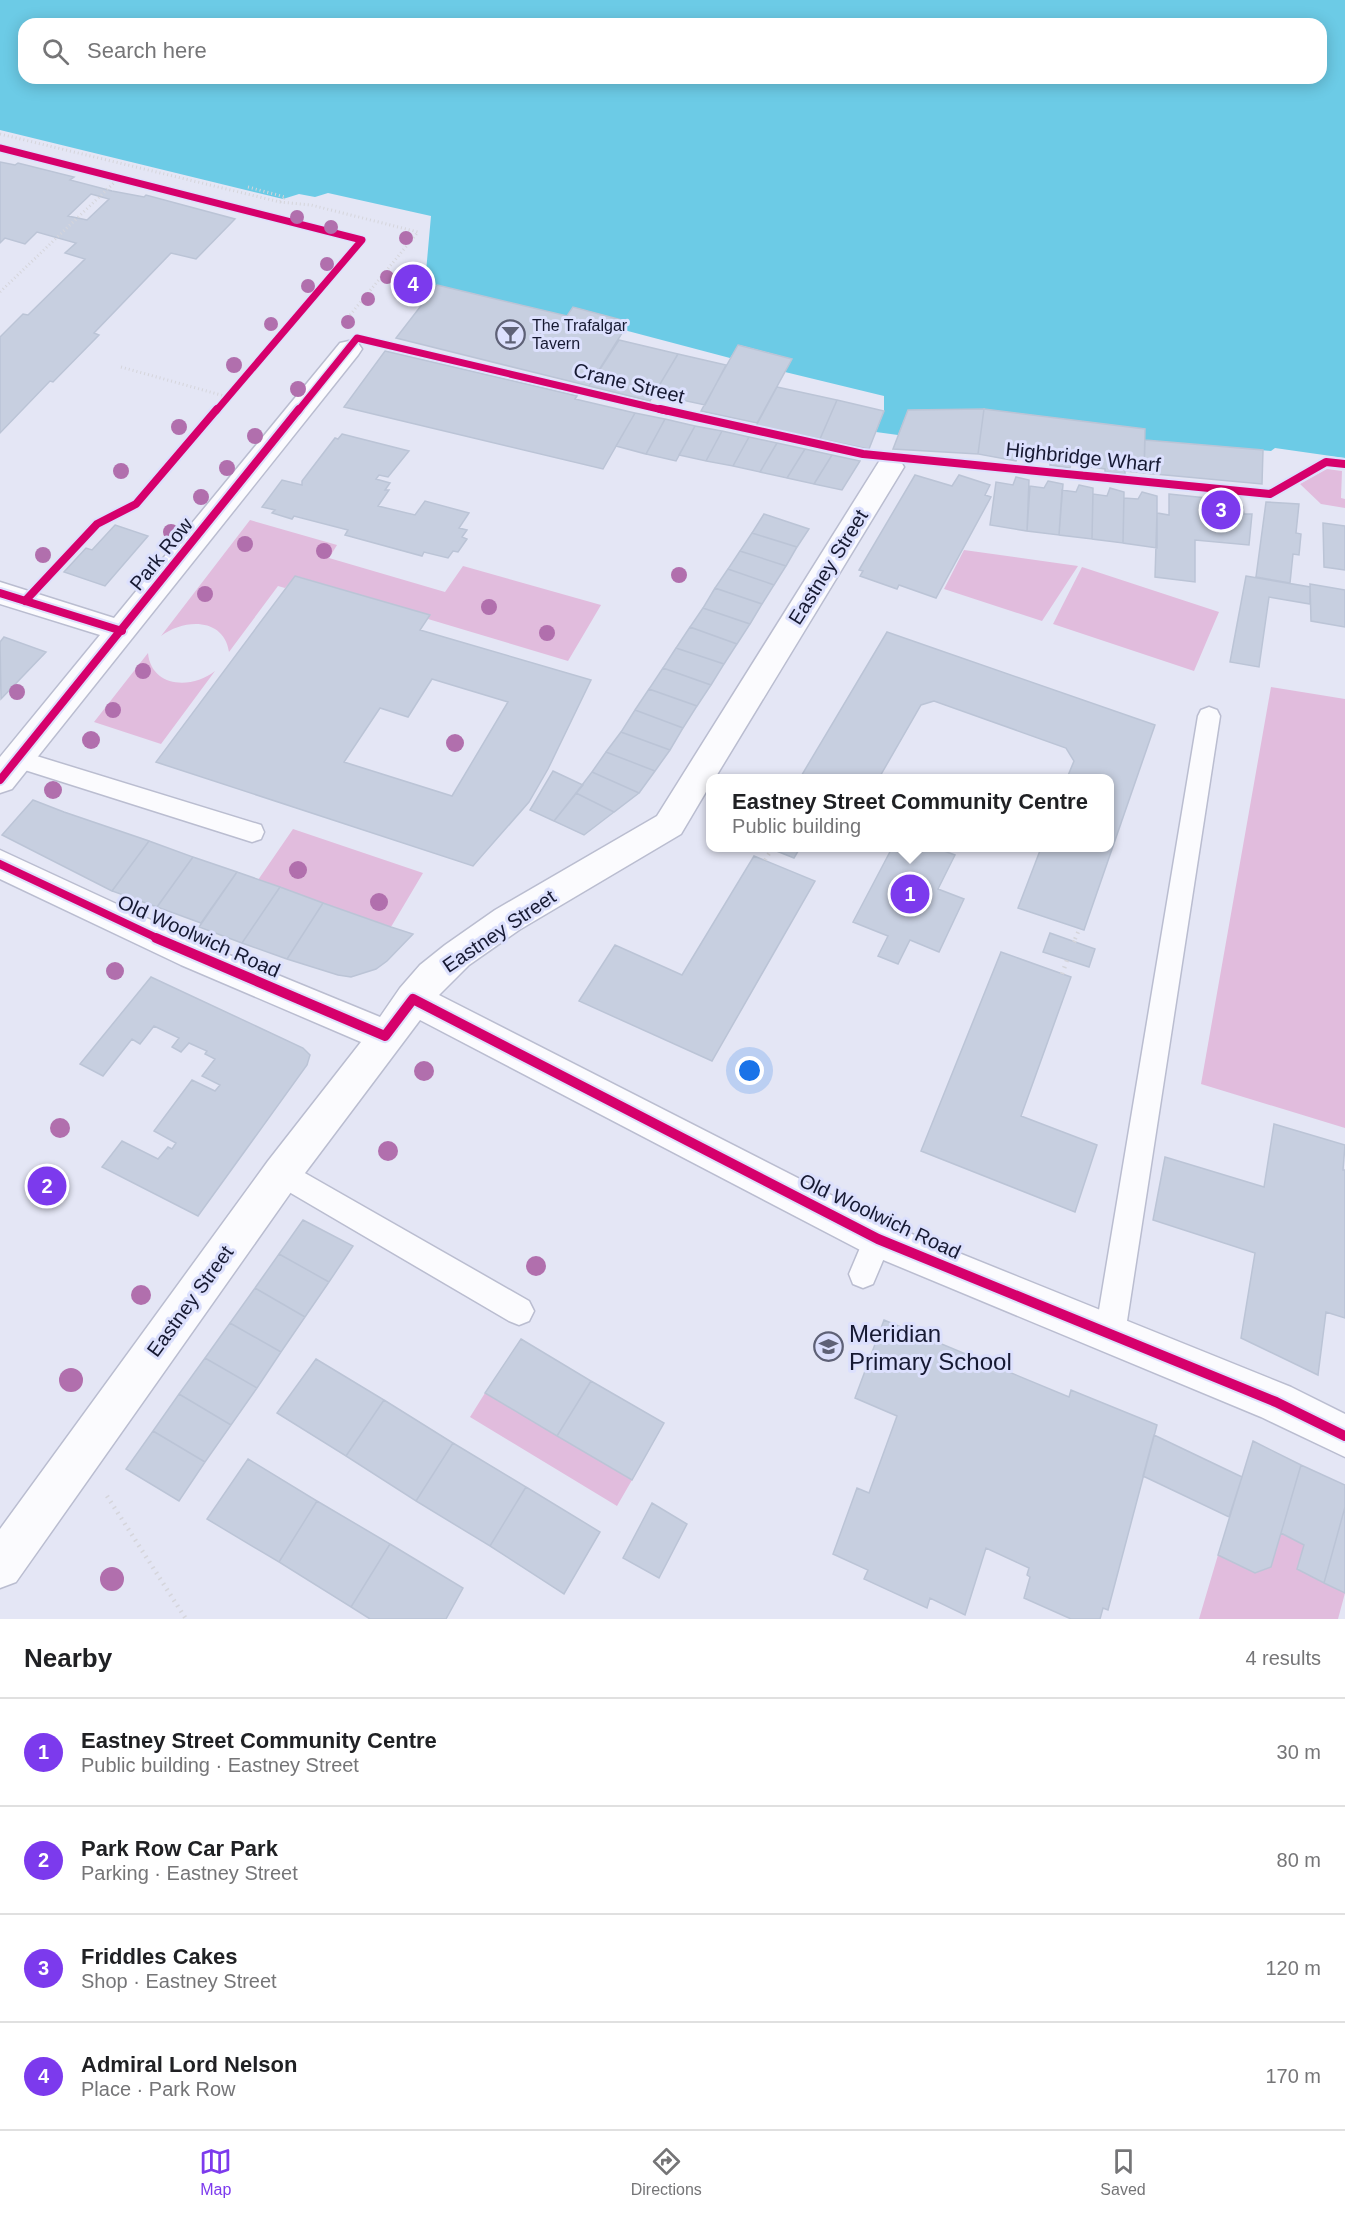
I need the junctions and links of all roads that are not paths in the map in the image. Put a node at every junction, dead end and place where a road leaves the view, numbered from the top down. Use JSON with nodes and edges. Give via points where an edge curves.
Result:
{"nodes":[{"id":1,"x":353,"y":344,"type":"road end"},
{"id":2,"x":890,"y":467,"type":"dead end"},
{"id":3,"x":0,"y":593,"type":"edge"},
{"id":4,"x":122,"y":631,"type":"junction"},
{"id":5,"x":1209,"y":716,"type":"dead end"},
{"id":6,"x":9,"y":770,"type":"edge"},
{"id":7,"x":252,"y":832,"type":"dead end"},
{"id":8,"x":0,"y":864,"type":"edge"},
{"id":9,"x":413,"y":999,"type":"junction"},
{"id":10,"x":385,"y":1036,"type":"junction"},
{"id":11,"x":282,"y":1173,"type":"junction"},
{"id":12,"x":878,"y":1239,"type":"junction"},
{"id":13,"x":863,"y":1274,"type":"dead end"},
{"id":14,"x":519,"y":1311,"type":"dead end"},
{"id":15,"x":1110,"y":1334,"type":"junction"},
{"id":16,"x":1345,"y":1436,"type":"edge"},
{"id":17,"x":0,"y":1566,"type":"edge"}],
"edges":[{"from":1,"to":4,"type":"street","name":"Park Row"},
{"from":2,"to":9,"type":"street","name":"Eastney Street","via":[[669,825],[507,920],[457,955]]},
{"from":3,"to":4,"type":"street"},
{"from":4,"to":6,"type":"street","name":"Park Row"},
{"from":5,"to":15,"type":"lane"},
{"from":6,"to":7,"type":"lane"},
{"from":8,"to":10,"type":"street","name":"Old Woolwich Road","via":[[193,955]]},
{"from":9,"to":10,"type":"street","name":"Eastney Street"},
{"from":9,"to":12,"type":"street","name":"Old Woolwich Road"},
{"from":10,"to":11,"type":"street","name":"Eastney Street"},
{"from":11,"to":14,"type":"lane"},
{"from":11,"to":17,"type":"street","name":"Eastney Street"},
{"from":12,"to":13,"type":"lane"},
{"from":12,"to":15,"type":"street","name":"Old Woolwich Road"},
{"from":15,"to":16,"type":"street","name":"Old Woolwich Road","via":[[1276,1402]]}]}
